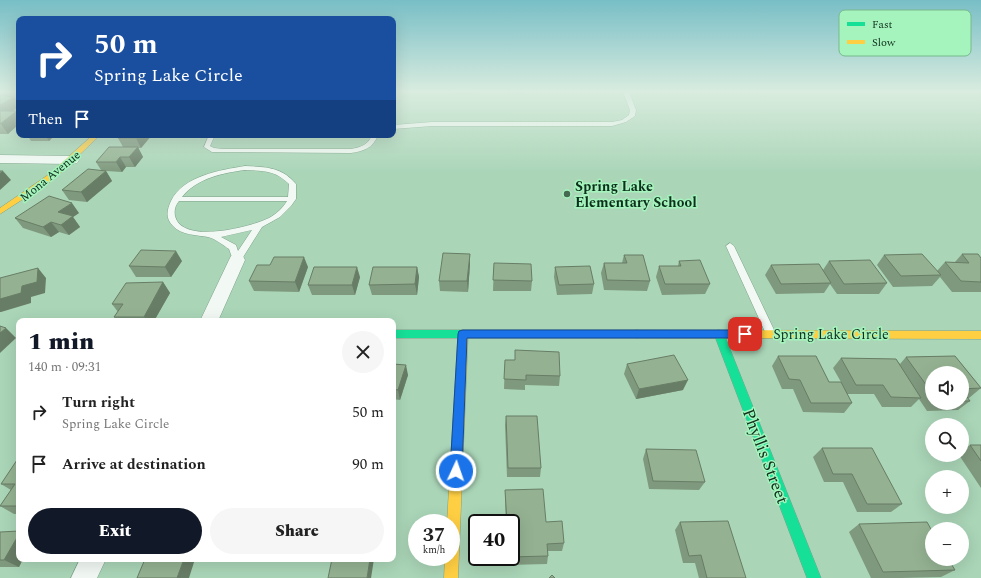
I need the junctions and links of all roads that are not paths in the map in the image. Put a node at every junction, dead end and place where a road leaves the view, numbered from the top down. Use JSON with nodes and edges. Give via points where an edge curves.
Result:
{"nodes":[{"id":1,"x":627,"y":119,"type":"edge"},
{"id":2,"x":396,"y":120,"type":"edge"},
{"id":3,"x":432,"y":124,"type":"junction"},
{"id":4,"x":396,"y":127,"type":"edge"},
{"id":5,"x":94,"y":138,"type":"edge"},
{"id":6,"x":210,"y":138,"type":"edge"},
{"id":7,"x":374,"y":138,"type":"edge"},
{"id":8,"x":0,"y":158,"type":"edge"},
{"id":9,"x":72,"y":160,"type":"junction"},
{"id":10,"x":175,"y":199,"type":"junction"},
{"id":11,"x":292,"y":199,"type":"junction"},
{"id":12,"x":0,"y":212,"type":"edge"},
{"id":13,"x":259,"y":225,"type":"junction"},
{"id":14,"x":212,"y":235,"type":"junction"},
{"id":15,"x":730,"y":246,"type":"dead end"},
{"id":16,"x":237,"y":260,"type":"junction"},
{"id":17,"x":210,"y":318,"type":"edge"},
{"id":18,"x":396,"y":334,"type":"edge"},
{"id":19,"x":463,"y":334,"type":"junction"},
{"id":20,"x":719,"y":334,"type":"junction"},
{"id":21,"x":772,"y":334,"type":"junction"},
{"id":22,"x":979,"y":337,"type":"edge"},
{"id":23,"x":92,"y":562,"type":"edge"},
{"id":24,"x":84,"y":578,"type":"edge"},
{"id":25,"x":451,"y":578,"type":"edge"},
{"id":26,"x":814,"y":578,"type":"edge"}],
"edges":[{"from":1,"to":3,"type":"lane","via":[[612,124]]},
{"from":2,"to":3,"type":"lane"},
{"from":3,"to":4,"type":"lane"},
{"from":5,"to":9,"type":"street","name":"Mona Avenue"},
{"from":6,"to":7,"type":"lane","via":[[207,147],[223,151],[351,151],[364,149]]},
{"from":8,"to":9,"type":"street"},
{"from":9,"to":12,"type":"street","name":"Mona Avenue","via":[[21,200]]},
{"from":10,"to":11,"type":"lane"},
{"from":10,"to":11,"type":"lane","via":[[198,179],[228,170],[264,168],[288,177],[294,190]]},
{"from":10,"to":14,"type":"lane","via":[[170,211],[177,227],[193,233]]},
{"from":11,"to":13,"type":"lane","via":[[272,220]]},
{"from":13,"to":14,"type":"lane","via":[[223,235]]},
{"from":13,"to":16,"type":"lane"},
{"from":14,"to":16,"type":"lane","via":[[233,247]]},
{"from":15,"to":21,"type":"lane"},
{"from":16,"to":17,"type":"street"},
{"from":18,"to":19,"type":"street","name":"Spring Lake Circle"},
{"from":19,"to":20,"type":"street","name":"Spring Lake Circle"},
{"from":19,"to":25,"type":"street"},
{"from":20,"to":21,"type":"street","name":"Spring Lake Circle"},
{"from":20,"to":26,"type":"street","name":"Phyllis Street"},
{"from":21,"to":22,"type":"street","name":"Spring Lake Circle"},
{"from":23,"to":24,"type":"street"}]}
